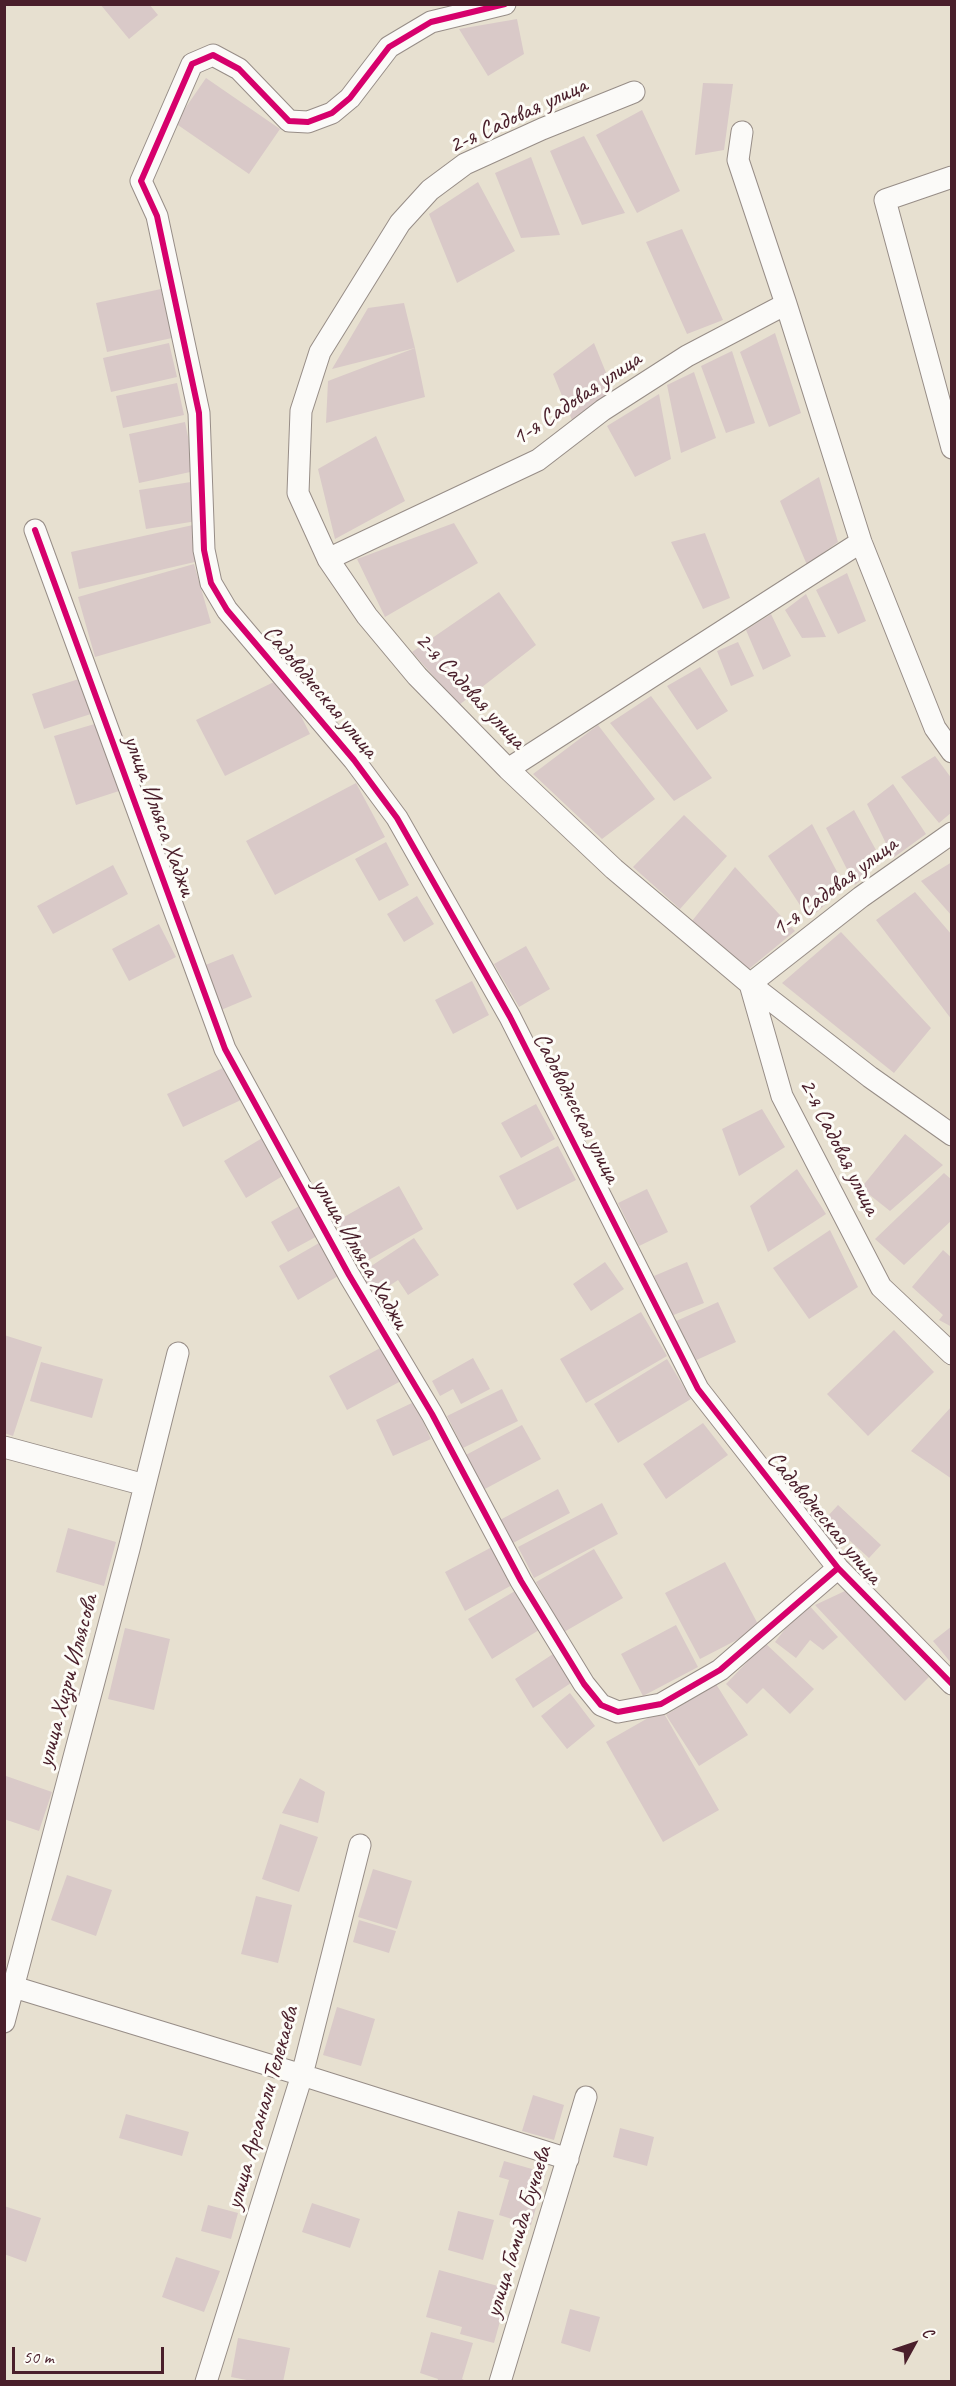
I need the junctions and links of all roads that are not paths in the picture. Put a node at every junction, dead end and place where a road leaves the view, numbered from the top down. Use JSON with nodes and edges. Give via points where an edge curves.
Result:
{"nodes":[{"id":1,"x":504,"y":4,"type":"edge"},
{"id":2,"x":634,"y":92,"type":"dead end"},
{"id":3,"x":742,"y":132,"type":"dead end"},
{"id":4,"x":951,"y":177,"type":"edge"},
{"id":5,"x":786,"y":304,"type":"junction"},
{"id":6,"x":951,"y":448,"type":"edge"},
{"id":7,"x":35,"y":530,"type":"dead end"},
{"id":8,"x":861,"y":542,"type":"junction"},
{"id":9,"x":328,"y":559,"type":"junction"},
{"id":10,"x":951,"y":752,"type":"edge"},
{"id":11,"x":508,"y":769,"type":"junction"},
{"id":12,"x":951,"y":833,"type":"edge"},
{"id":13,"x":750,"y":984,"type":"junction"},
{"id":14,"x":951,"y":1135,"type":"edge"},
{"id":15,"x":178,"y":1353,"type":"dead end"},
{"id":16,"x":951,"y":1354,"type":"edge"},
{"id":17,"x":4,"y":1447,"type":"edge"},
{"id":18,"x":145,"y":1485,"type":"junction"},
{"id":19,"x":837,"y":1568,"type":"junction"},
{"id":20,"x":951,"y":1684,"type":"edge"},
{"id":21,"x":360,"y":1845,"type":"dead end"},
{"id":22,"x":9,"y":1986,"type":"edge"},
{"id":23,"x":4,"y":2022,"type":"edge"},
{"id":24,"x":302,"y":2075,"type":"junction"},
{"id":25,"x":586,"y":2097,"type":"dead end"},
{"id":26,"x":568,"y":2159,"type":"junction"},
{"id":27,"x":206,"y":2382,"type":"edge"},
{"id":28,"x":500,"y":2382,"type":"edge"}],
"edges":[{"from":1,"to":19,"type":"street","name":"Садоводческая улица","via":[[431,22],[397,42],[350,98],[332,113],[308,122],[289,121],[239,69],[213,55],[192,64],[141,181],[158,216],[199,413],[204,550],[212,583],[227,610],[354,760],[397,818],[510,1017],[698,1389]]},
{"from":2,"to":9,"type":"street","name":"2-я Садовая улица","via":[[465,164],[430,190],[400,223],[320,352],[301,411],[298,493]]},
{"from":3,"to":5,"type":"street","via":[[738,160]]},
{"from":4,"to":6,"type":"street","via":[[885,200]]},
{"from":5,"to":8,"type":"street"},
{"from":5,"to":9,"type":"street","name":"1-я Садовая улица","via":[[687,356],[603,410],[538,460]]},
{"from":7,"to":19,"type":"street","name":"улица Ильяса Хаджи","via":[[225,1049],[432,1414],[521,1581],[584,1684],[601,1705],[618,1712],[661,1704],[720,1670]]},
{"from":8,"to":10,"type":"street","via":[[935,728]]},
{"from":8,"to":11,"type":"street"},
{"from":9,"to":11,"type":"street","name":"2-я Садовая улица","via":[[367,616],[417,676]]},
{"from":11,"to":13,"type":"street","name":"2-я Садовая улица","via":[[614,869]]},
{"from":12,"to":13,"type":"street","name":"1-я Садовая улица"},
{"from":13,"to":14,"type":"street"},
{"from":13,"to":16,"type":"street","name":"2-я Садовая улица","via":[[782,1096],[881,1287]]},
{"from":15,"to":18,"type":"street","name":"улица Хизри Ильясова"},
{"from":17,"to":18,"type":"street"},
{"from":18,"to":22,"type":"street","name":"улица Хизри Ильясова"},
{"from":19,"to":20,"type":"street","name":"Садоводческая улица"},
{"from":21,"to":24,"type":"street","name":"улица Арсанали Телекаева"},
{"from":22,"to":23,"type":"street","name":"улица Хизри Ильясова"},
{"from":22,"to":24,"type":"street"},
{"from":24,"to":26,"type":"street"},
{"from":24,"to":27,"type":"street","name":"улица Арсанали Телекаева"},
{"from":25,"to":26,"type":"street","name":"улица Гамида Бучаева"},
{"from":26,"to":28,"type":"street","name":"улица Гамида Бучаева"}]}
